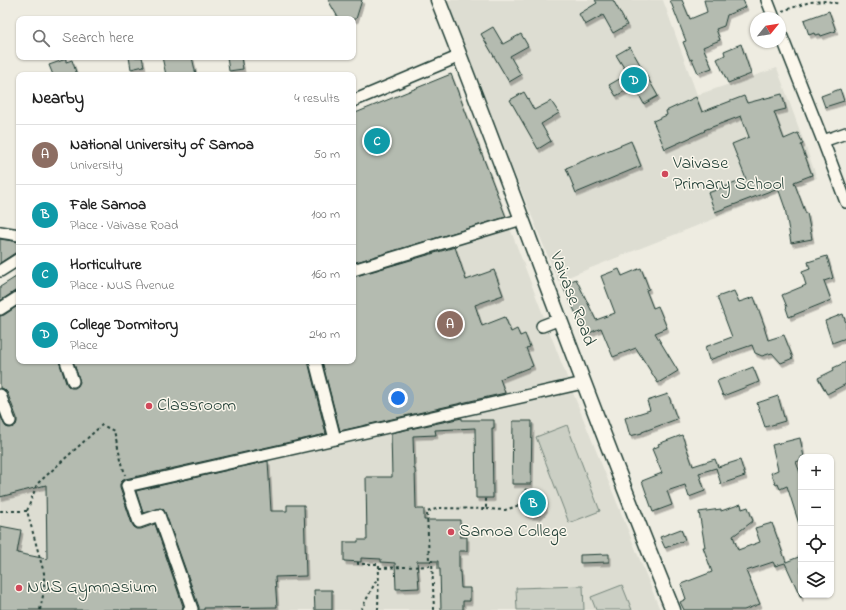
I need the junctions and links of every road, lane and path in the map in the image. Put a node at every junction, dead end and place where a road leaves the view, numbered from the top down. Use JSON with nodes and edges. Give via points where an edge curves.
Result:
{"nodes":[{"id":1,"x":438,"y":0,"type":"edge"},
{"id":2,"x":767,"y":0,"type":"edge"},
{"id":3,"x":840,"y":4,"type":"dead end"},
{"id":4,"x":772,"y":12,"type":"edge"},
{"id":5,"x":782,"y":12,"type":"edge"},
{"id":6,"x":786,"y":47,"type":"edge"},
{"id":7,"x":460,"y":56,"type":"junction"},
{"id":8,"x":356,"y":100,"type":"edge"},
{"id":9,"x":846,"y":133,"type":"edge"},
{"id":10,"x":823,"y":141,"type":"junction"},
{"id":11,"x":846,"y":202,"type":"edge"},
{"id":12,"x":522,"y":219,"type":"junction"},
{"id":13,"x":0,"y":232,"type":"edge"},
{"id":14,"x":16,"y":235,"type":"edge"},
{"id":15,"x":16,"y":261,"type":"edge"},
{"id":16,"x":356,"y":269,"type":"edge"},
{"id":17,"x":0,"y":271,"type":"edge"},
{"id":18,"x":16,"y":299,"type":"edge"},
{"id":19,"x":0,"y":309,"type":"edge"},
{"id":20,"x":560,"y":319,"type":"junction"},
{"id":21,"x":542,"y":326,"type":"dead end"},
{"id":22,"x":67,"y":364,"type":"edge"},
{"id":23,"x":316,"y":364,"type":"edge"},
{"id":24,"x":73,"y":381,"type":"dead end"},
{"id":25,"x":583,"y":383,"type":"junction"},
{"id":26,"x":0,"y":395,"type":"edge"},
{"id":27,"x":10,"y":421,"type":"dead end"},
{"id":28,"x":335,"y":439,"type":"junction"},
{"id":29,"x":127,"y":486,"type":"junction"},
{"id":30,"x":486,"y":498,"type":"dead end"},
{"id":31,"x":520,"y":505,"type":"dead end"},
{"id":32,"x":486,"y":509,"type":"junction"},
{"id":33,"x":0,"y":511,"type":"edge"},
{"id":34,"x":27,"y":511,"type":"junction"},
{"id":35,"x":358,"y":562,"type":"dead end"},
{"id":36,"x":432,"y":566,"type":"junction"},
{"id":37,"x":379,"y":568,"type":"junction"},
{"id":38,"x":379,"y":575,"type":"junction"},
{"id":39,"x":40,"y":610,"type":"edge"},
{"id":40,"x":189,"y":610,"type":"edge"},
{"id":41,"x":361,"y":610,"type":"edge"},
{"id":42,"x":378,"y":610,"type":"edge"},
{"id":43,"x":434,"y":610,"type":"edge"},
{"id":44,"x":673,"y":610,"type":"edge"}],
"edges":[{"from":1,"to":7,"type":"main road","name":"Vaivase Road"},
{"from":2,"to":4,"type":"street"},
{"from":3,"to":5,"type":"path","via":[[827,1],[810,2]]},
{"from":6,"to":10,"type":"street"},
{"from":7,"to":8,"type":"street"},
{"from":7,"to":12,"type":"main road","name":"Vaivase Road"},
{"from":9,"to":10,"type":"street"},
{"from":10,"to":11,"type":"street"},
{"from":12,"to":16,"type":"street"},
{"from":12,"to":20,"type":"main road","name":"Vaivase Road"},
{"from":13,"to":14,"type":"street"},
{"from":15,"to":17,"type":"street"},
{"from":18,"to":19,"type":"street"},
{"from":20,"to":21,"type":"street"},
{"from":20,"to":25,"type":"main road","name":"Vaivase Road"},
{"from":22,"to":24,"type":"street"},
{"from":23,"to":28,"type":"street"},
{"from":25,"to":28,"type":"street"},
{"from":25,"to":44,"type":"main road","name":"Vaivase Road"},
{"from":26,"to":27,"type":"street"},
{"from":28,"to":29,"type":"street"},
{"from":29,"to":34,"type":"path","via":[[114,431],[102,425],[37,484]]},
{"from":29,"to":40,"type":"street","via":[[139,522],[159,515],[192,609]]},
{"from":30,"to":32,"type":"path"},
{"from":31,"to":32,"type":"path","via":[[506,510]]},
{"from":32,"to":36,"type":"path","via":[[438,508],[427,512],[429,561],[432,561]]},
{"from":33,"to":34,"type":"path"},
{"from":34,"to":39,"type":"path","via":[[44,573]]},
{"from":35,"to":37,"type":"path","via":[[379,564]]},
{"from":36,"to":37,"type":"path"},
{"from":36,"to":43,"type":"path"},
{"from":37,"to":38,"type":"path"},
{"from":38,"to":41,"type":"path"},
{"from":38,"to":42,"type":"path"}]}
